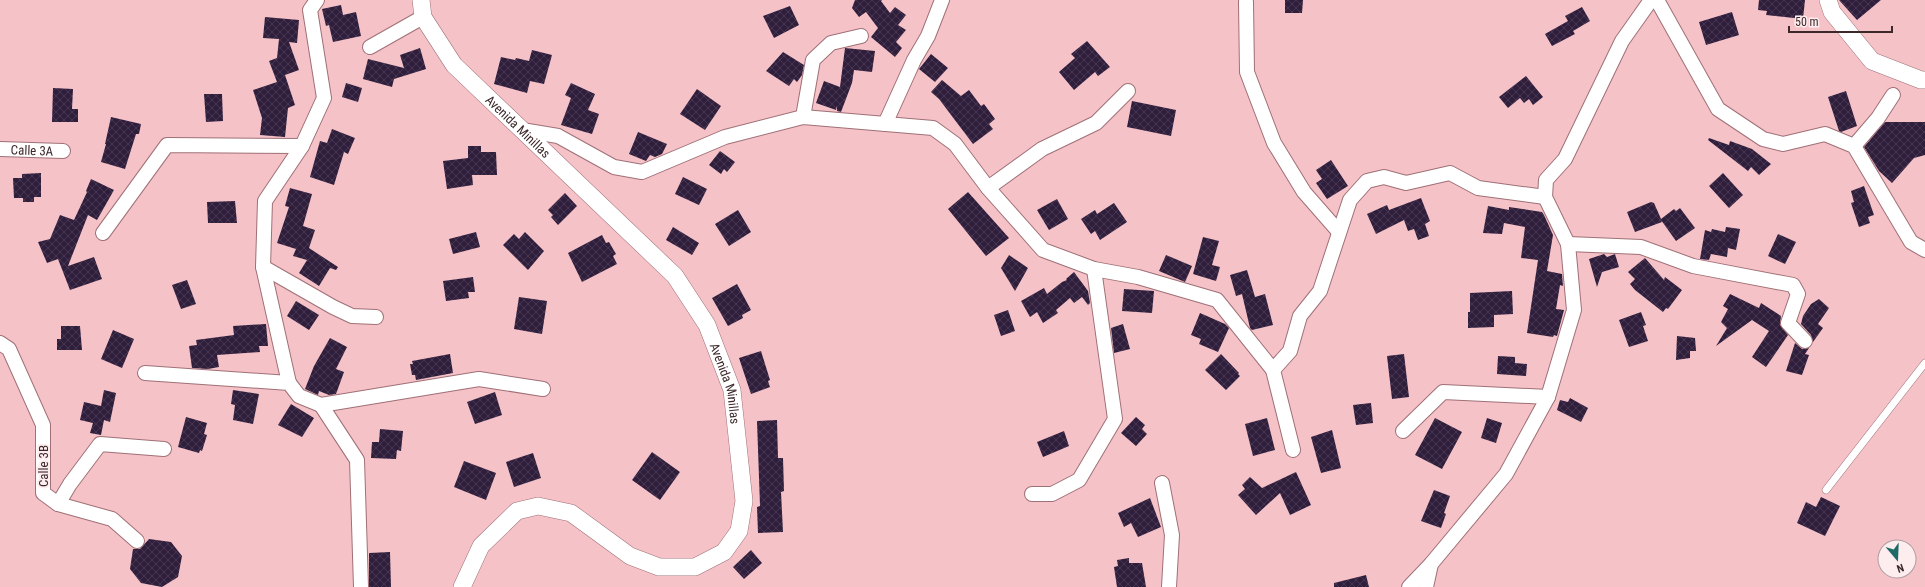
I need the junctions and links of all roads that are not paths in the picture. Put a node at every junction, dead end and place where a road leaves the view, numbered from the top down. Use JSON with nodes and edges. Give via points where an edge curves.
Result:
{"nodes":[{"id":1,"x":317,"y":0,"type":"edge"},
{"id":2,"x":421,"y":0,"type":"edge"},
{"id":3,"x":942,"y":0,"type":"edge"},
{"id":4,"x":1651,"y":0,"type":"edge"},
{"id":5,"x":1657,"y":0,"type":"edge"},
{"id":6,"x":1828,"y":0,"type":"edge"},
{"id":7,"x":1246,"y":2,"type":"dead end"},
{"id":8,"x":423,"y":17,"type":"junction"},
{"id":9,"x":861,"y":36,"type":"dead end"},
{"id":10,"x":370,"y":47,"type":"dead end"},
{"id":11,"x":1925,"y":80,"type":"edge"},
{"id":12,"x":1128,"y":91,"type":"dead end"},
{"id":13,"x":1893,"y":95,"type":"dead end"},
{"id":14,"x":803,"y":117,"type":"junction"},
{"id":15,"x":885,"y":124,"type":"junction"},
{"id":16,"x":522,"y":130,"type":"junction"},
{"id":17,"x":302,"y":146,"type":"junction"},
{"id":18,"x":1854,"y":146,"type":"junction"},
{"id":19,"x":0,"y":149,"type":"edge"},
{"id":20,"x":63,"y":151,"type":"dead end"},
{"id":21,"x":988,"y":188,"type":"junction"},
{"id":22,"x":1545,"y":197,"type":"junction"},
{"id":23,"x":1339,"y":232,"type":"junction"},
{"id":24,"x":103,"y":233,"type":"dead end"},
{"id":25,"x":1568,"y":244,"type":"junction"},
{"id":26,"x":1925,"y":250,"type":"edge"},
{"id":27,"x":263,"y":267,"type":"junction"},
{"id":28,"x":1094,"y":269,"type":"junction"},
{"id":29,"x":376,"y":316,"type":"dead end"},
{"id":30,"x":1805,"y":341,"type":"dead end"},
{"id":31,"x":0,"y":343,"type":"edge"},
{"id":32,"x":1925,"y":363,"type":"edge"},
{"id":33,"x":1273,"y":370,"type":"junction"},
{"id":34,"x":145,"y":373,"type":"dead end"},
{"id":35,"x":289,"y":383,"type":"junction"},
{"id":36,"x":543,"y":389,"type":"dead end"},
{"id":37,"x":1548,"y":397,"type":"junction"},
{"id":38,"x":321,"y":405,"type":"junction"},
{"id":39,"x":1403,"y":431,"type":"dead end"},
{"id":40,"x":164,"y":449,"type":"dead end"},
{"id":41,"x":1293,"y":450,"type":"dead end"},
{"id":42,"x":1162,"y":483,"type":"dead end"},
{"id":43,"x":1826,"y":490,"type":"dead end"},
{"id":44,"x":1032,"y":494,"type":"dead end"},
{"id":45,"x":58,"y":504,"type":"junction"},
{"id":46,"x":137,"y":540,"type":"dead end"},
{"id":47,"x":1431,"y":564,"type":"junction"},
{"id":48,"x":361,"y":587,"type":"edge"},
{"id":49,"x":462,"y":587,"type":"edge"},
{"id":50,"x":1170,"y":587,"type":"edge"},
{"id":51,"x":1409,"y":587,"type":"edge"},
{"id":52,"x":1426,"y":587,"type":"edge"}],
"edges":[{"from":1,"to":17,"type":"street","via":[[310,10],[324,98]]},
{"from":2,"to":8,"type":"street","name":"Avenida Minillas"},
{"from":3,"to":15,"type":"street","via":[[928,36],[914,60]]},
{"from":4,"to":22,"type":"street","via":[[1622,41],[1565,159],[1546,180]]},
{"from":5,"to":18,"type":"street","via":[[1718,109],[1763,139],[1783,144],[1825,134]]},
{"from":6,"to":11,"type":"street","via":[[1832,12],[1872,61]]},
{"from":7,"to":23,"type":"street","via":[[1247,72],[1274,143],[1304,192]]},
{"from":8,"to":10,"type":"street"},
{"from":8,"to":16,"type":"street","name":"Avenida Minillas","via":[[454,65]]},
{"from":9,"to":14,"type":"street","via":[[831,43],[812,60]]},
{"from":12,"to":21,"type":"street","via":[[1096,123],[1042,149]]},
{"from":13,"to":18,"type":"street","via":[[1878,118]]},
{"from":14,"to":15,"type":"street"},
{"from":14,"to":16,"type":"street","via":[[725,137],[642,172],[614,167],[558,136]]},
{"from":15,"to":21,"type":"street","via":[[933,128],[955,144]]},
{"from":16,"to":49,"type":"street","name":"Avenida Minillas","via":[[675,276],[707,325],[732,390],[744,501],[739,531],[724,552],[696,566],[659,567],[630,556],[571,513],[538,506],[517,512],[481,546]]},
{"from":17,"to":24,"type":"street","via":[[167,145]]},
{"from":17,"to":27,"type":"street","via":[[265,201]]},
{"from":18,"to":26,"type":"street","via":[[1911,242]]},
{"from":19,"to":20,"type":"street","name":"Calle 3A"},
{"from":21,"to":28,"type":"street","via":[[1043,250]]},
{"from":22,"to":23,"type":"street","via":[[1478,188],[1450,173],[1406,183],[1384,177],[1367,181],[1350,200]]},
{"from":22,"to":25,"type":"street"},
{"from":23,"to":33,"type":"street","via":[[1320,291],[1300,316],[1290,351]]},
{"from":25,"to":30,"type":"street","via":[[1641,247],[1693,266],[1793,285],[1798,294],[1788,323]]},
{"from":25,"to":37,"type":"street","via":[[1574,310]]},
{"from":27,"to":29,"type":"street","via":[[352,316]]},
{"from":27,"to":35,"type":"street"},
{"from":28,"to":33,"type":"street","via":[[1138,278],[1217,300]]},
{"from":28,"to":44,"type":"street","via":[[1115,419],[1079,480],[1052,494]]},
{"from":31,"to":45,"type":"street","name":"Calle 3B","via":[[9,349],[43,425],[43,493]]},
{"from":32,"to":43,"type":"lane"},
{"from":33,"to":41,"type":"street"},
{"from":34,"to":35,"type":"street"},
{"from":35,"to":38,"type":"street","via":[[299,396]]},
{"from":36,"to":38,"type":"street","via":[[479,379]]},
{"from":37,"to":39,"type":"street","via":[[1443,392]]},
{"from":37,"to":47,"type":"street","via":[[1506,474]]},
{"from":38,"to":48,"type":"street","via":[[357,460]]},
{"from":40,"to":45,"type":"street","via":[[100,444]]},
{"from":42,"to":50,"type":"street","via":[[1172,535]]},
{"from":45,"to":46,"type":"street","name":"Calle 3B","via":[[112,519]]},
{"from":47,"to":51,"type":"street"},
{"from":47,"to":52,"type":"street"}]}
